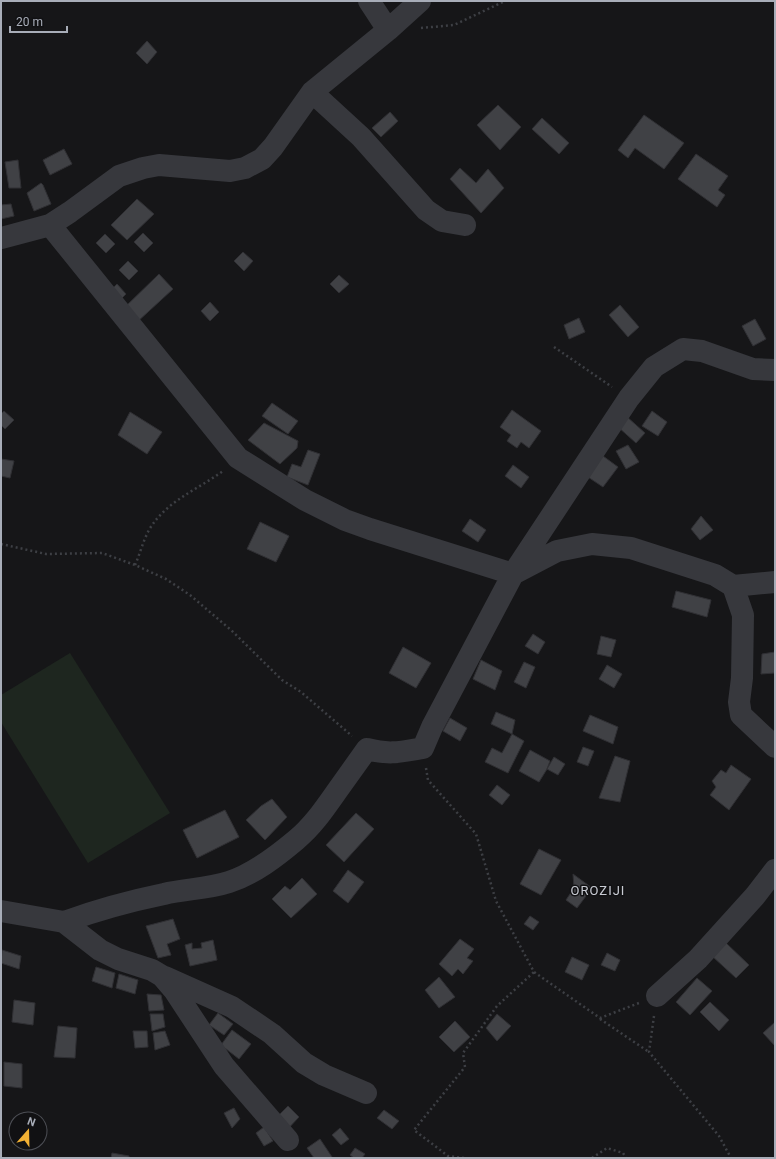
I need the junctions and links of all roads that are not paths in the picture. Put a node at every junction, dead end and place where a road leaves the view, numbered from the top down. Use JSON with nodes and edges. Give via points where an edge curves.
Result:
{"nodes":[{"id":1,"x":369,"y":1,"type":"edge"},
{"id":2,"x":420,"y":1,"type":"edge"},
{"id":3,"x":388,"y":30,"type":"junction"},
{"id":4,"x":312,"y":92,"type":"junction"},
{"id":5,"x":50,"y":224,"type":"junction"},
{"id":6,"x":465,"y":225,"type":"dead end"},
{"id":7,"x":1,"y":238,"type":"edge"},
{"id":8,"x":775,"y":370,"type":"edge"},
{"id":9,"x":513,"y":574,"type":"junction"},
{"id":10,"x":775,"y":582,"type":"edge"},
{"id":11,"x":733,"y":586,"type":"junction"},
{"id":12,"x":775,"y":747,"type":"edge"},
{"id":13,"x":775,"y":870,"type":"edge"},
{"id":14,"x":1,"y":911,"type":"edge"},
{"id":15,"x":64,"y":922,"type":"junction"},
{"id":16,"x":162,"y":976,"type":"junction"},
{"id":17,"x":657,"y":996,"type":"road end"},
{"id":18,"x":366,"y":1093,"type":"dead end"},
{"id":19,"x":288,"y":1140,"type":"dead end"}],
"edges":[{"from":1,"to":3,"type":"street"},
{"from":2,"to":3,"type":"street"},
{"from":3,"to":4,"type":"street"},
{"from":4,"to":5,"type":"street","via":[[273,147],[262,159],[245,168],[230,171],[159,165],[143,168],[119,176]]},
{"from":4,"to":6,"type":"street","via":[[361,137],[426,210],[442,221]]},
{"from":5,"to":7,"type":"street"},
{"from":5,"to":9,"type":"street","via":[[238,458],[305,500],[345,520]]},
{"from":8,"to":9,"type":"street","via":[[753,369],[702,351],[683,349],[654,367],[628,398]]},
{"from":9,"to":11,"type":"street","via":[[557,551],[592,544],[631,548],[715,575]]},
{"from":9,"to":15,"type":"street","via":[[423,748],[398,753],[382,753],[368,749],[317,819],[297,840],[247,874],[230,882],[165,893],[94,911]]},
{"from":10,"to":11,"type":"street"},
{"from":11,"to":12,"type":"street","via":[[743,615],[740,715]]},
{"from":13,"to":17,"type":"street","via":[[698,959]]},
{"from":14,"to":15,"type":"street"},
{"from":15,"to":16,"type":"street","via":[[100,950]]},
{"from":16,"to":18,"type":"street","via":[[232,1007],[272,1034],[304,1063],[324,1075]]},
{"from":16,"to":19,"type":"street","via":[[224,1066]]}]}
